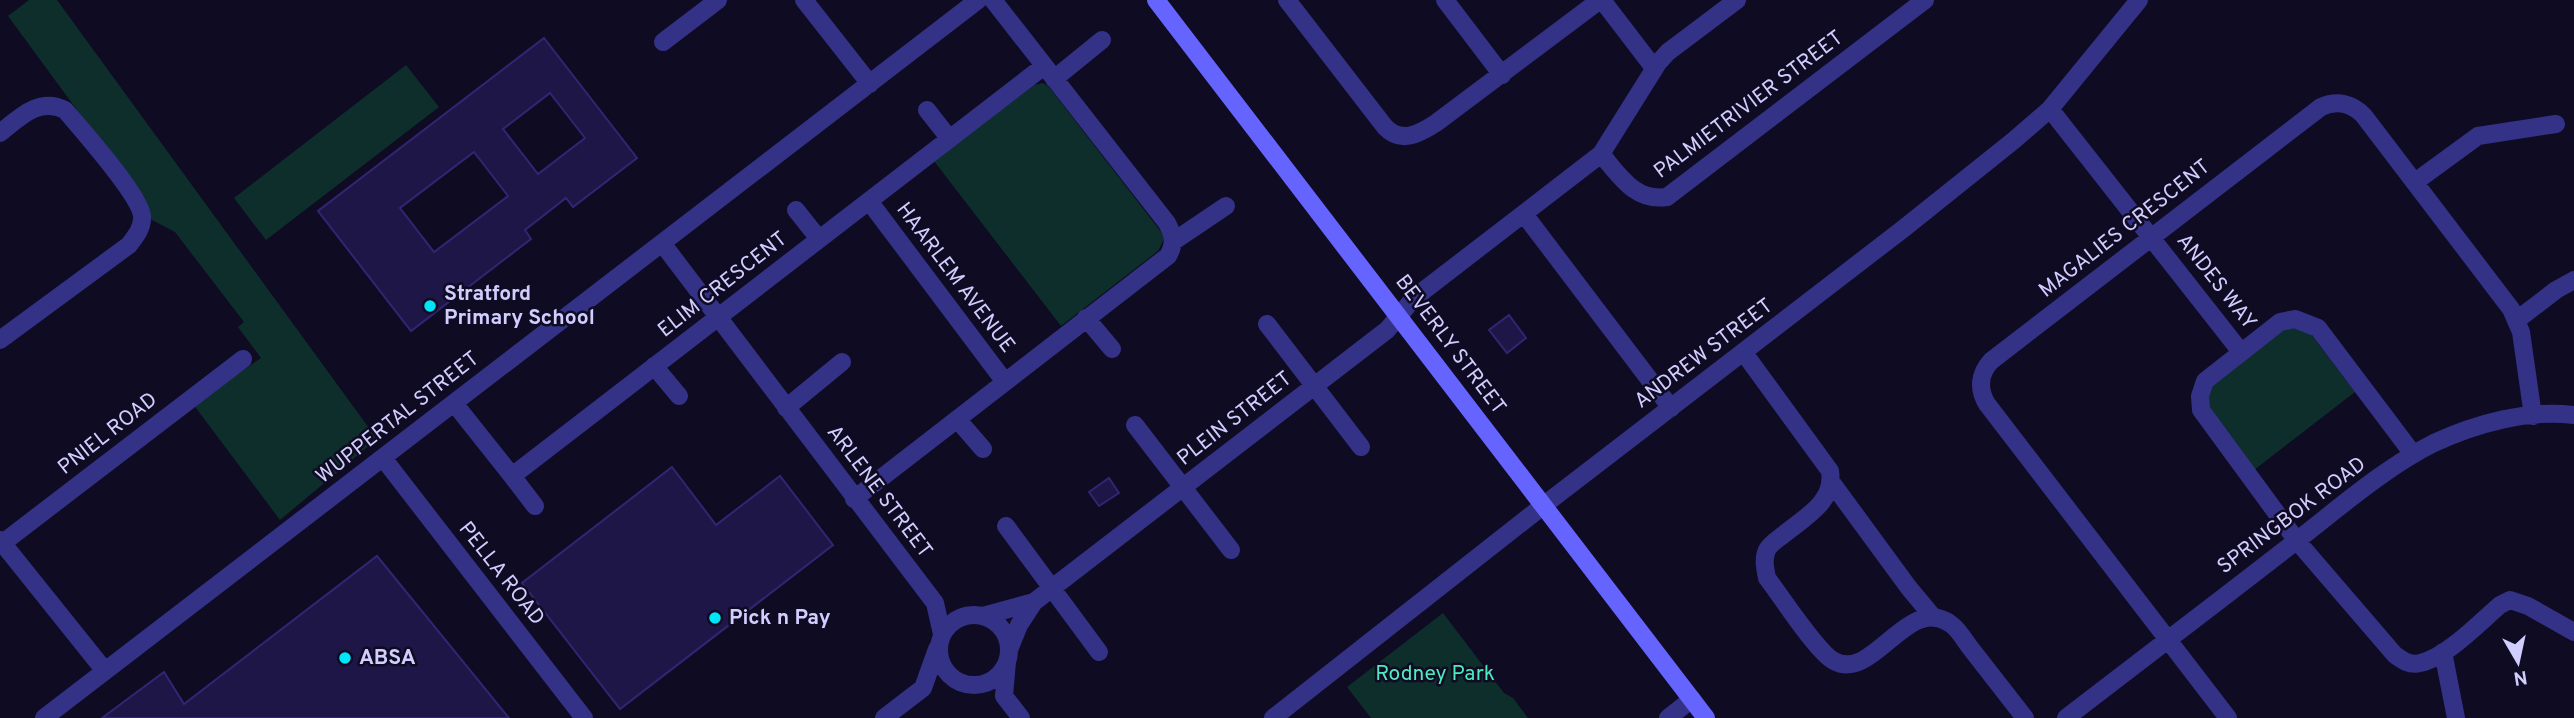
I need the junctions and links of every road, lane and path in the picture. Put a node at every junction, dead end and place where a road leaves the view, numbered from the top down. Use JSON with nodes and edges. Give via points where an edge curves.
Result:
{"nodes":[{"id":1,"x":718,"y":0,"type":"edge"},
{"id":2,"x":804,"y":0,"type":"edge"},
{"id":3,"x":978,"y":0,"type":"edge"},
{"id":4,"x":993,"y":0,"type":"edge"},
{"id":5,"x":1156,"y":0,"type":"edge"},
{"id":6,"x":1287,"y":0,"type":"edge"},
{"id":7,"x":1446,"y":0,"type":"edge"},
{"id":8,"x":1601,"y":0,"type":"edge"},
{"id":9,"x":1737,"y":0,"type":"edge"},
{"id":10,"x":1925,"y":0,"type":"edge"},
{"id":11,"x":2139,"y":0,"type":"edge"},
{"id":12,"x":1102,"y":40,"type":"dead end"},
{"id":13,"x":663,"y":42,"type":"dead end"},
{"id":14,"x":1654,"y":68,"type":"junction"},
{"id":15,"x":1049,"y":73,"type":"junction"},
{"id":16,"x":1502,"y":75,"type":"junction"},
{"id":17,"x":870,"y":84,"type":"junction"},
{"id":18,"x":2050,"y":109,"type":"junction"},
{"id":19,"x":927,"y":110,"type":"dead end"},
{"id":20,"x":2556,"y":124,"type":"dead end"},
{"id":21,"x":0,"y":133,"type":"edge"},
{"id":22,"x":949,"y":138,"type":"junction"},
{"id":23,"x":1601,"y":155,"type":"junction"},
{"id":24,"x":2415,"y":182,"type":"junction"},
{"id":25,"x":869,"y":201,"type":"junction"},
{"id":26,"x":1226,"y":206,"type":"dead end"},
{"id":27,"x":796,"y":210,"type":"dead end"},
{"id":28,"x":1524,"y":214,"type":"junction"},
{"id":29,"x":2152,"y":237,"type":"junction"},
{"id":30,"x":819,"y":239,"type":"junction"},
{"id":31,"x":1174,"y":241,"type":"junction"},
{"id":32,"x":662,"y":243,"type":"junction"},
{"id":33,"x":2574,"y":280,"type":"edge"},
{"id":34,"x":1399,"y":316,"type":"junction"},
{"id":35,"x":718,"y":318,"type":"junction"},
{"id":36,"x":1086,"y":318,"type":"junction"},
{"id":37,"x":2516,"y":320,"type":"junction"},
{"id":38,"x":1267,"y":324,"type":"dead end"},
{"id":39,"x":0,"y":340,"type":"edge"},
{"id":40,"x":1112,"y":349,"type":"dead end"},
{"id":41,"x":2241,"y":352,"type":"junction"},
{"id":42,"x":1744,"y":353,"type":"junction"},
{"id":43,"x":243,"y":359,"type":"dead end"},
{"id":44,"x":842,"y":362,"type":"dead end"},
{"id":45,"x":654,"y":366,"type":"junction"},
{"id":46,"x":1005,"y":382,"type":"junction"},
{"id":47,"x":1314,"y":386,"type":"junction"},
{"id":48,"x":679,"y":396,"type":"dead end"},
{"id":49,"x":454,"y":403,"type":"junction"},
{"id":50,"x":786,"y":408,"type":"junction"},
{"id":51,"x":1671,"y":408,"type":"junction"},
{"id":52,"x":2574,"y":415,"type":"edge"},
{"id":53,"x":2533,"y":416,"type":"junction"},
{"id":54,"x":957,"y":419,"type":"junction"},
{"id":55,"x":1135,"y":425,"type":"dead end"},
{"id":56,"x":1361,"y":447,"type":"dead end"},
{"id":57,"x":983,"y":449,"type":"dead end"},
{"id":58,"x":2413,"y":454,"type":"junction"},
{"id":59,"x":383,"y":458,"type":"junction"},
{"id":60,"x":512,"y":476,"type":"junction"},
{"id":61,"x":1832,"y":483,"type":"junction"},
{"id":62,"x":1183,"y":488,"type":"junction"},
{"id":63,"x":854,"y":499,"type":"junction"},
{"id":64,"x":1544,"y":505,"type":"junction"},
{"id":65,"x":535,"y":506,"type":"dead end"},
{"id":66,"x":1006,"y":526,"type":"dead end"},
{"id":67,"x":2297,"y":541,"type":"junction"},
{"id":68,"x":1,"y":543,"type":"edge"},
{"id":69,"x":1231,"y":550,"type":"dead end"},
{"id":70,"x":1052,"y":588,"type":"junction"},
{"id":71,"x":1034,"y":602,"type":"junction"},
{"id":72,"x":935,"y":603,"type":"junction"},
{"id":73,"x":977,"y":615,"type":"junction"},
{"id":74,"x":1934,"y":618,"type":"junction"},
{"id":75,"x":2574,"y":632,"type":"edge"},
{"id":76,"x":940,"y":640,"type":"junction"},
{"id":77,"x":2168,"y":640,"type":"junction"},
{"id":78,"x":1098,"y":652,"type":"dead end"},
{"id":79,"x":2443,"y":652,"type":"junction"},
{"id":80,"x":1008,"y":656,"type":"junction"},
{"id":81,"x":105,"y":671,"type":"junction"},
{"id":82,"x":962,"y":683,"type":"junction"},
{"id":83,"x":923,"y":688,"type":"junction"},
{"id":84,"x":1004,"y":696,"type":"junction"},
{"id":85,"x":1692,"y":699,"type":"junction"},
{"id":86,"x":44,"y":718,"type":"edge"},
{"id":87,"x":583,"y":718,"type":"edge"},
{"id":88,"x":884,"y":718,"type":"edge"},
{"id":89,"x":1021,"y":718,"type":"edge"},
{"id":90,"x":1273,"y":718,"type":"edge"},
{"id":91,"x":1668,"y":718,"type":"edge"},
{"id":92,"x":1706,"y":718,"type":"edge"},
{"id":93,"x":2025,"y":718,"type":"edge"},
{"id":94,"x":2066,"y":718,"type":"edge"},
{"id":95,"x":2228,"y":718,"type":"edge"},
{"id":96,"x":2456,"y":718,"type":"edge"}],
"edges":[{"from":1,"to":13,"type":"street"},
{"from":2,"to":17,"type":"street"},
{"from":3,"to":17,"type":"street","name":"WUPPERTAL STREET"},
{"from":4,"to":15,"type":"street"},
{"from":5,"to":34,"type":"street","name":"BEVERLY STREET"},
{"from":6,"to":16,"type":"street","via":[[1391,134],[1419,133]]},
{"from":7,"to":16,"type":"street"},
{"from":8,"to":14,"type":"street"},
{"from":8,"to":16,"type":"street"},
{"from":9,"to":14,"type":"street","via":[[1668,52]]},
{"from":10,"to":23,"type":"street","name":"PALMIETRIVIER STREET","via":[[1667,197],[1643,197]]},
{"from":11,"to":18,"type":"street","name":"ANDREW STREET"},
{"from":12,"to":15,"type":"street","name":"ELIM CRESCENT"},
{"from":14,"to":23,"type":"street"},
{"from":15,"to":22,"type":"street","name":"ELIM CRESCENT"},
{"from":15,"to":31,"type":"street","via":[[1167,223]]},
{"from":17,"to":32,"type":"street","name":"WUPPERTAL STREET"},
{"from":18,"to":29,"type":"street","name":"ANDES WAY"},
{"from":18,"to":42,"type":"street","name":"ANDREW STREET"},
{"from":19,"to":22,"type":"street"},
{"from":20,"to":24,"type":"street","via":[[2478,135]]},
{"from":21,"to":39,"type":"street","via":[[43,105],[65,110],[142,216],[139,234],[129,245]]},
{"from":22,"to":25,"type":"street","name":"ELIM CRESCENT"},
{"from":23,"to":28,"type":"street","name":"PLEIN STREET"},
{"from":24,"to":29,"type":"street","name":"MAGALIES CRESCENT","via":[[2358,110],[2342,103],[2328,104]]},
{"from":24,"to":37,"type":"street","name":"MAGALIES CRESCENT"},
{"from":25,"to":30,"type":"street","name":"ELIM CRESCENT"},
{"from":25,"to":46,"type":"street","name":"HAARLEM AVENUE"},
{"from":26,"to":31,"type":"street"},
{"from":27,"to":30,"type":"street","name":"ELIM CRESCENT"},
{"from":28,"to":34,"type":"street","name":"PLEIN STREET","via":[[1414,298]]},
{"from":28,"to":51,"type":"street"},
{"from":29,"to":41,"type":"street","name":"ANDES WAY"},
{"from":29,"to":77,"type":"street","name":"MAGALIES CRESCENT","via":[[1991,361],[1980,384],[1987,404]]},
{"from":30,"to":35,"type":"street","name":"ELIM CRESCENT"},
{"from":31,"to":36,"type":"street","via":[[1168,256]]},
{"from":32,"to":35,"type":"street","name":"ARLENE STREET"},
{"from":32,"to":49,"type":"street","name":"WUPPERTAL STREET"},
{"from":33,"to":37,"type":"street"},
{"from":34,"to":47,"type":"street","name":"PLEIN STREET"},
{"from":34,"to":64,"type":"street","name":"BEVERLY STREET"},
{"from":35,"to":45,"type":"street","name":"ELIM CRESCENT"},
{"from":35,"to":50,"type":"street","name":"ARLENE STREET"},
{"from":36,"to":40,"type":"street"},
{"from":36,"to":46,"type":"street"},
{"from":37,"to":53,"type":"street","name":"MAGALIES CRESCENT","via":[[2524,344]]},
{"from":38,"to":47,"type":"street","name":"PLEIN STREET"},
{"from":41,"to":58,"type":"street","via":[[2280,322],[2311,323]]},
{"from":41,"to":67,"type":"street","via":[[2205,381],[2201,410]]},
{"from":42,"to":51,"type":"street","name":"ANDREW STREET"},
{"from":42,"to":61,"type":"street","via":[[1824,459]]},
{"from":43,"to":68,"type":"street","name":"PNIEL ROAD"},
{"from":44,"to":50,"type":"street"},
{"from":45,"to":48,"type":"street","name":"ELIM CRESCENT"},
{"from":45,"to":60,"type":"street","name":"ELIM CRESCENT"},
{"from":46,"to":54,"type":"street"},
{"from":47,"to":56,"type":"street","name":"PLEIN STREET"},
{"from":47,"to":62,"type":"street","name":"PLEIN STREET"},
{"from":49,"to":59,"type":"street","name":"WUPPERTAL STREET"},
{"from":49,"to":60,"type":"street"},
{"from":50,"to":63,"type":"street","name":"ARLENE STREET"},
{"from":51,"to":64,"type":"street","name":"ANDREW STREET"},
{"from":52,"to":53,"type":"street","name":"SPRINGBOK ROAD"},
{"from":53,"to":58,"type":"street","name":"SPRINGBOK ROAD","via":[[2479,426]]},
{"from":54,"to":57,"type":"street"},
{"from":54,"to":63,"type":"street"},
{"from":55,"to":62,"type":"street","name":"PLEIN STREET"},
{"from":58,"to":67,"type":"street","name":"SPRINGBOK ROAD"},
{"from":59,"to":81,"type":"street","name":"WUPPERTAL STREET"},
{"from":59,"to":87,"type":"street","name":"PELLA ROAD"},
{"from":60,"to":65,"type":"street"},
{"from":61,"to":74,"type":"street"},
{"from":61,"to":74,"type":"street","via":[[1821,504],[1768,547],[1765,566],[1767,578],[1824,654],[1843,665],[1853,665],[1916,621]]},
{"from":62,"to":69,"type":"street","name":"PLEIN STREET"},
{"from":62,"to":70,"type":"street","name":"PLEIN STREET"},
{"from":63,"to":72,"type":"street","name":"ARLENE STREET"},
{"from":64,"to":85,"type":"street","name":"BEVERLY STREET"},
{"from":64,"to":90,"type":"street","name":"ANDREW STREET"},
{"from":66,"to":70,"type":"street"},
{"from":67,"to":77,"type":"street","name":"SPRINGBOK ROAD"},
{"from":67,"to":79,"type":"street","via":[[2395,655],[2421,663]]},
{"from":68,"to":81,"type":"street"},
{"from":70,"to":71,"type":"street","name":"PLEIN STREET"},
{"from":70,"to":78,"type":"street"},
{"from":71,"to":73,"type":"street","name":"PLEIN STREET"},
{"from":71,"to":80,"type":"street","name":"PLEIN STREET","via":[[1019,625]]},
{"from":72,"to":73,"type":"street"},
{"from":72,"to":76,"type":"street","name":"ARLENE STREET"},
{"from":73,"to":76,"type":"street","via":[[949,624]]},
{"from":73,"to":80,"type":"street","via":[[1002,628],[1008,639]]},
{"from":74,"to":93,"type":"street","via":[[1952,626]]},
{"from":75,"to":79,"type":"street","via":[[2510,600]]},
{"from":76,"to":82,"type":"street","via":[[943,667]]},
{"from":76,"to":83,"type":"street"},
{"from":77,"to":94,"type":"street","name":"SPRINGBOK ROAD"},
{"from":77,"to":95,"type":"street","name":"MAGALIES CRESCENT"},
{"from":79,"to":96,"type":"street"},
{"from":80,"to":82,"type":"street","via":[[1001,673],[991,681]]},
{"from":80,"to":84,"type":"street"},
{"from":81,"to":86,"type":"street","name":"WUPPERTAL STREET"},
{"from":82,"to":83,"type":"street"},
{"from":82,"to":84,"type":"street"},
{"from":83,"to":88,"type":"street"},
{"from":84,"to":89,"type":"street"},
{"from":85,"to":91,"type":"street"},
{"from":85,"to":92,"type":"street","name":"BEVERLY STREET"}]}
